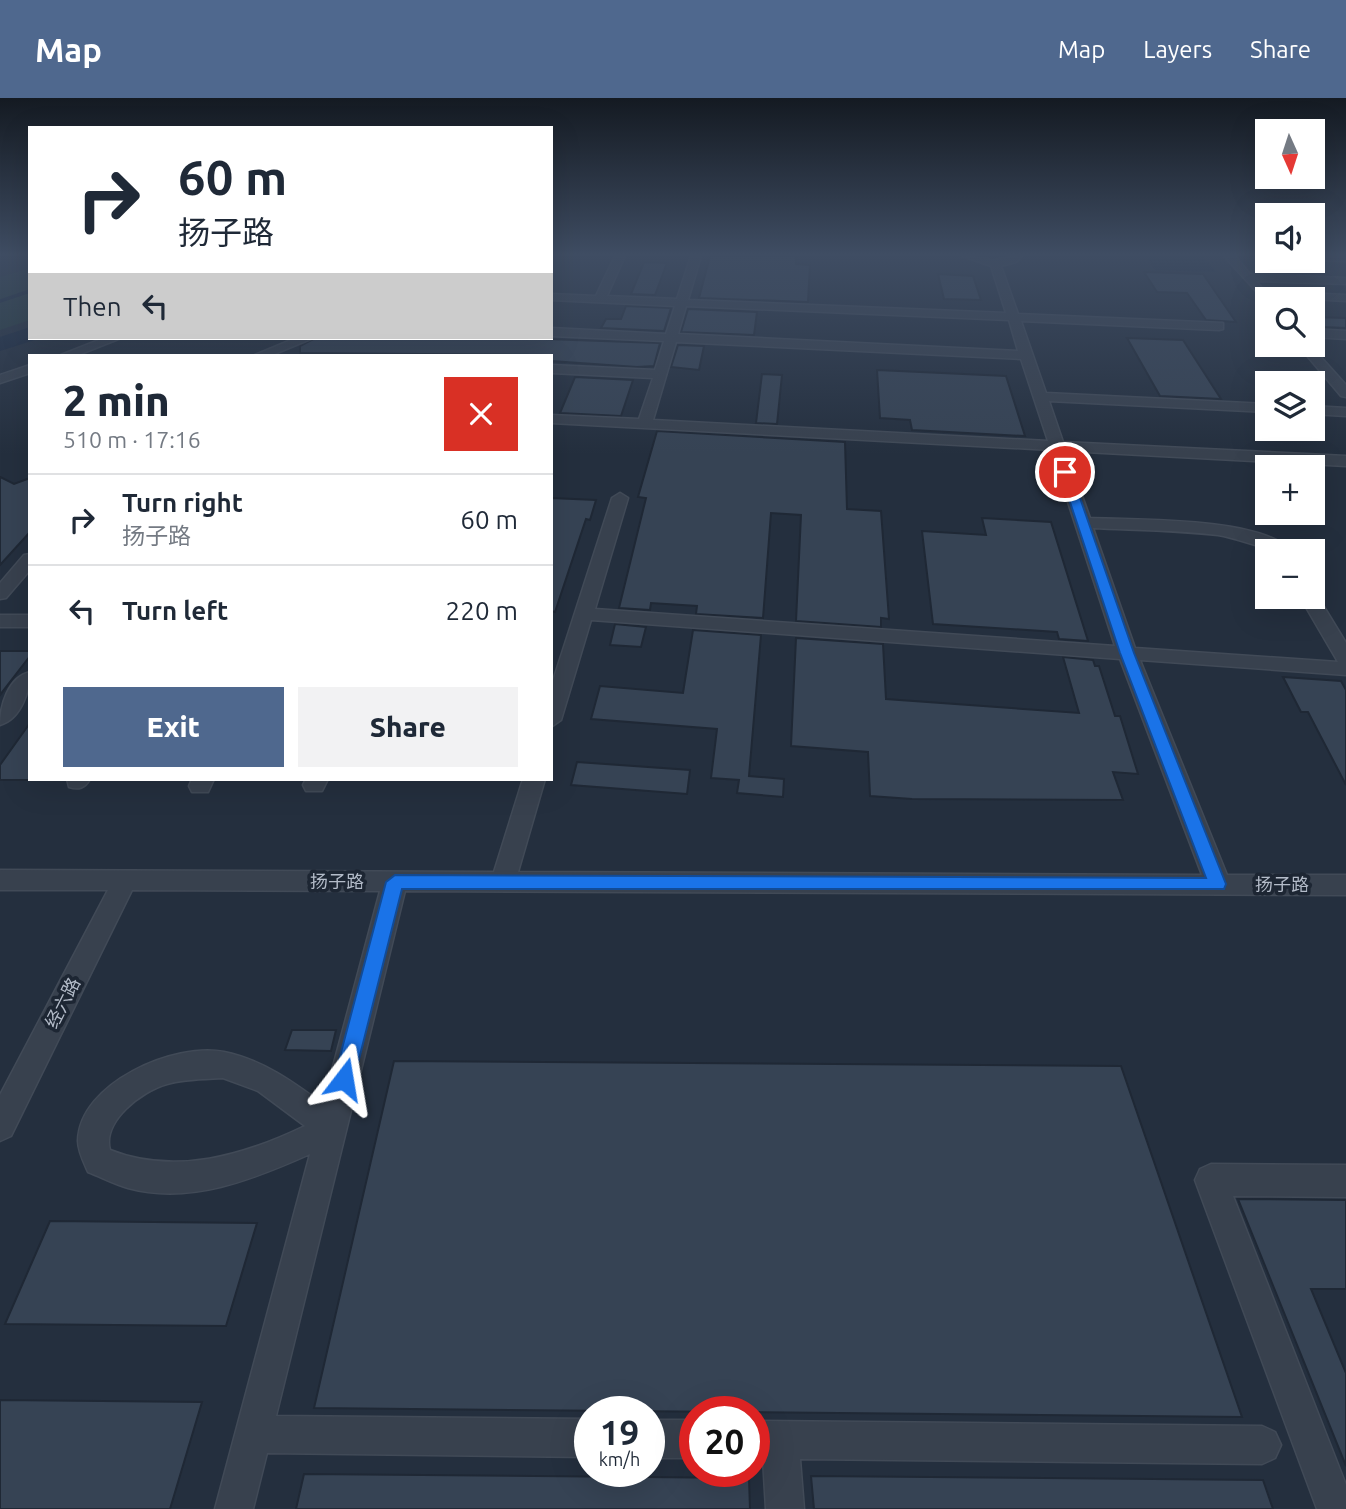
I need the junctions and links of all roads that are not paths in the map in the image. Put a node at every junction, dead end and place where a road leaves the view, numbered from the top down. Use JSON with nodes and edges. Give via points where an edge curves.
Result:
{"nodes":[{"id":1,"x":676,"y":322,"type":"edge"},
{"id":2,"x":1015,"y":322,"type":"edge"},
{"id":3,"x":1124,"y":322,"type":"edge"},
{"id":4,"x":1219,"y":326,"type":"dead end"},
{"id":5,"x":553,"y":332,"type":"edge"},
{"id":6,"x":1325,"y":334,"type":"edge"},
{"id":7,"x":1346,"y":335,"type":"edge"},
{"id":8,"x":671,"y":338,"type":"junction"},
{"id":9,"x":110,"y":340,"type":"edge"},
{"id":10,"x":302,"y":340,"type":"edge"},
{"id":11,"x":70,"y":354,"type":"edge"},
{"id":12,"x":266,"y":354,"type":"edge"},
{"id":13,"x":1026,"y":355,"type":"junction"},
{"id":14,"x":1314,"y":357,"type":"edge"},
{"id":15,"x":553,"y":369,"type":"edge"},
{"id":16,"x":28,"y":370,"type":"edge"},
{"id":17,"x":660,"y":374,"type":"junction"},
{"id":18,"x":3,"y":379,"type":"edge"},
{"id":19,"x":28,"y":382,"type":"edge"},
{"id":20,"x":1346,"y":385,"type":"edge"},
{"id":21,"x":1346,"y":393,"type":"edge"},
{"id":22,"x":1040,"y":397,"type":"junction"},
{"id":23,"x":1255,"y":407,"type":"edge"},
{"id":24,"x":1325,"y":411,"type":"edge"},
{"id":25,"x":1346,"y":412,"type":"edge"},
{"id":26,"x":553,"y":419,"type":"edge"},
{"id":27,"x":645,"y":424,"type":"junction"},
{"id":28,"x":1057,"y":446,"type":"junction"},
{"id":29,"x":1346,"y":461,"type":"edge"},
{"id":30,"x":620,"y":498,"type":"dead end"},
{"id":31,"x":1083,"y":523,"type":"junction"},
{"id":32,"x":1262,"y":539,"type":"edge"},
{"id":33,"x":28,"y":561,"type":"edge"},
{"id":34,"x":0,"y":594,"type":"edge"},
{"id":35,"x":1316,"y":609,"type":"edge"},
{"id":36,"x":583,"y":614,"type":"junction"},
{"id":37,"x":0,"y":621,"type":"edge"},
{"id":38,"x":28,"y":621,"type":"edge"},
{"id":39,"x":1127,"y":653,"type":"junction"},
{"id":40,"x":1346,"y":659,"type":"edge"},
{"id":41,"x":1346,"y":669,"type":"edge"},
{"id":42,"x":28,"y":681,"type":"edge"},
{"id":43,"x":553,"y":713,"type":"edge"},
{"id":44,"x":0,"y":718,"type":"edge"},
{"id":45,"x":533,"y":781,"type":"edge"},
{"id":46,"x":0,"y":880,"type":"edge"},
{"id":47,"x":125,"y":880,"type":"junction"},
{"id":48,"x":395,"y":882,"type":"junction"},
{"id":49,"x":503,"y":882,"type":"junction"},
{"id":50,"x":1218,"y":884,"type":"junction"},
{"id":51,"x":1346,"y":885,"type":"edge"},
{"id":52,"x":0,"y":1126,"type":"edge"},
{"id":53,"x":332,"y":1128,"type":"junction"},
{"id":54,"x":1346,"y":1181,"type":"edge"},
{"id":55,"x":253,"y":1434,"type":"junction"},
{"id":56,"x":574,"y":1438,"type":"edge"},
{"id":57,"x":770,"y":1440,"type":"edge"},
{"id":58,"x":1262,"y":1445,"type":"dead end"},
{"id":59,"x":770,"y":1452,"type":"edge"},
{"id":60,"x":234,"y":1509,"type":"edge"},
{"id":61,"x":785,"y":1509,"type":"edge"},
{"id":62,"x":1336,"y":1509,"type":"edge"}],
"edges":[{"from":1,"to":8,"type":"street"},
{"from":2,"to":13,"type":"street"},
{"from":3,"to":4,"type":"street"},
{"from":5,"to":8,"type":"street"},
{"from":6,"to":7,"type":"street"},
{"from":8,"to":13,"type":"street"},
{"from":8,"to":17,"type":"street"},
{"from":9,"to":11,"type":"street"},
{"from":10,"to":12,"type":"street"},
{"from":13,"to":22,"type":"street"},
{"from":14,"to":21,"type":"street"},
{"from":15,"to":17,"type":"street"},
{"from":16,"to":18,"type":"street"},
{"from":17,"to":27,"type":"street"},
{"from":18,"to":19,"type":"street"},
{"from":20,"to":21,"type":"street"},
{"from":22,"to":23,"type":"street"},
{"from":22,"to":28,"type":"street"},
{"from":24,"to":25,"type":"street"},
{"from":26,"to":27,"type":"street"},
{"from":27,"to":28,"type":"street"},
{"from":28,"to":29,"type":"street"},
{"from":28,"to":31,"type":"street"},
{"from":30,"to":36,"type":"street"},
{"from":31,"to":32,"type":"street","via":[[1239,533]]},
{"from":31,"to":39,"type":"street"},
{"from":33,"to":34,"type":"street"},
{"from":35,"to":40,"type":"street"},
{"from":36,"to":39,"type":"street"},
{"from":36,"to":43,"type":"street"},
{"from":37,"to":38,"type":"street"},
{"from":39,"to":41,"type":"street"},
{"from":39,"to":50,"type":"street"},
{"from":42,"to":44,"type":"street"},
{"from":45,"to":49,"type":"street"},
{"from":46,"to":47,"type":"street","name":"扬子路"},
{"from":47,"to":48,"type":"street","name":"扬子路"},
{"from":47,"to":52,"type":"street","name":"经六路"},
{"from":48,"to":49,"type":"street","name":"扬子路"},
{"from":48,"to":53,"type":"street"},
{"from":49,"to":50,"type":"street","name":"扬子路"},
{"from":50,"to":51,"type":"street","name":"扬子路"},
{"from":53,"to":53,"type":"street","via":[[242,1069],[193,1066],[158,1073],[135,1086],[112,1105],[97,1126],[93,1142],[99,1161],[121,1173],[178,1178],[285,1152]]},
{"from":53,"to":55,"type":"street"},
{"from":54,"to":62,"type":"street","via":[[1211,1180]]},
{"from":55,"to":56,"type":"street"},
{"from":55,"to":60,"type":"street"},
{"from":57,"to":58,"type":"street"},
{"from":59,"to":61,"type":"street"}]}
